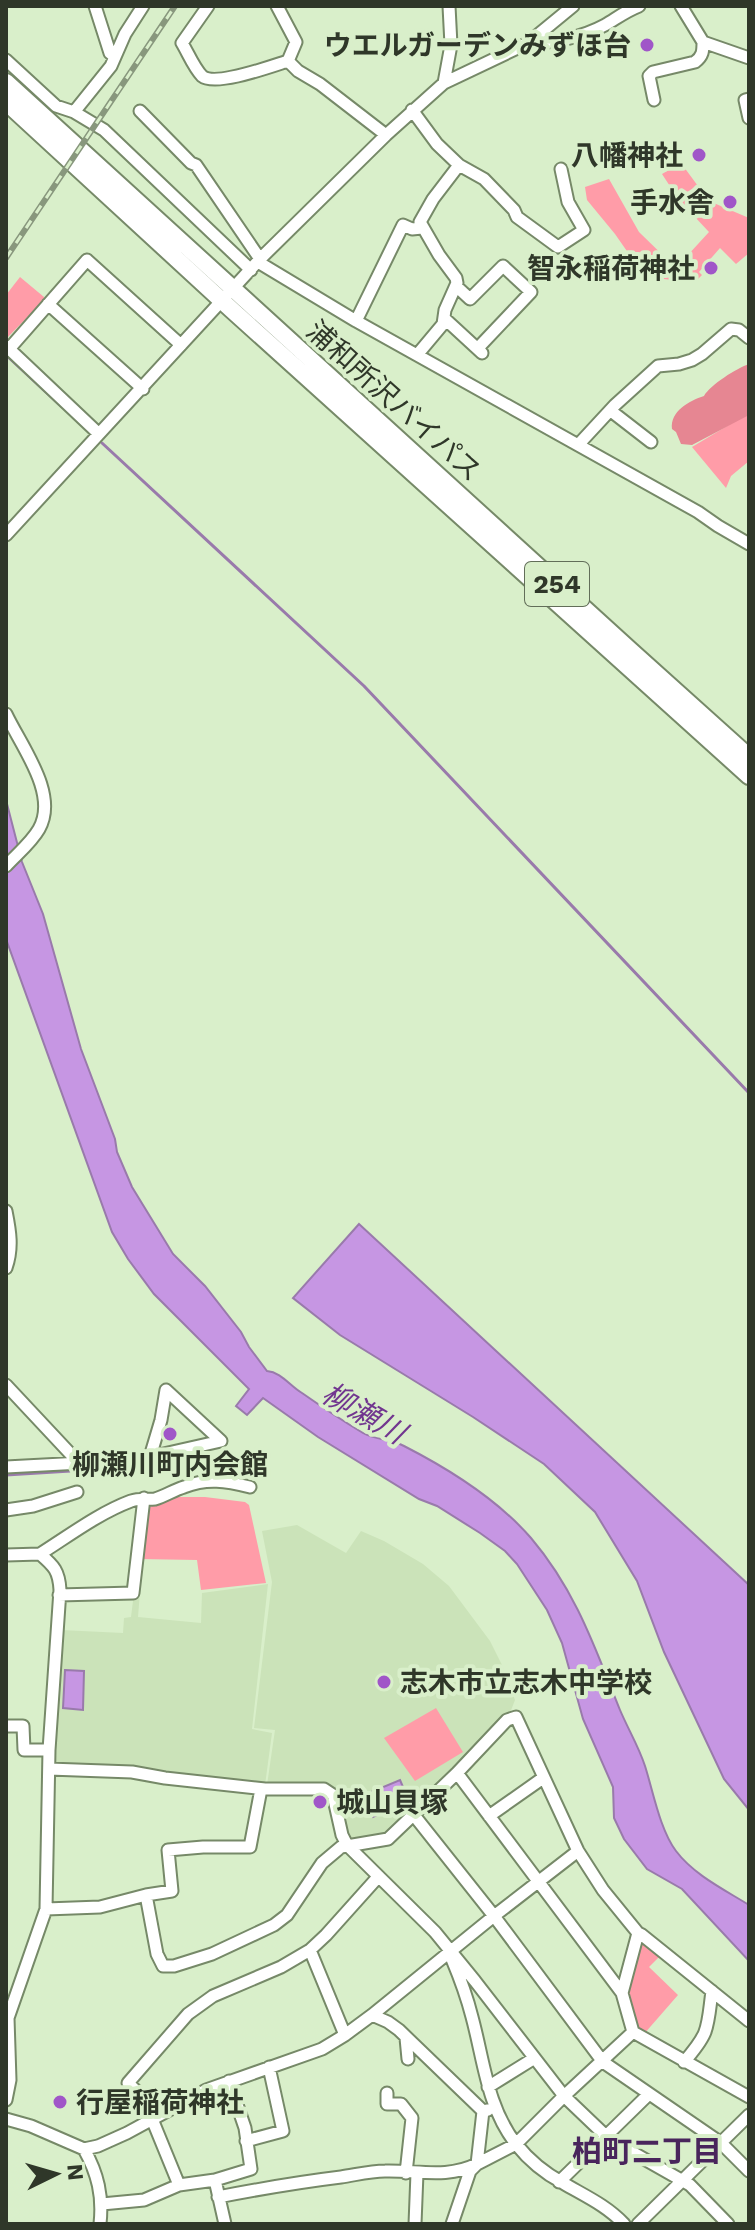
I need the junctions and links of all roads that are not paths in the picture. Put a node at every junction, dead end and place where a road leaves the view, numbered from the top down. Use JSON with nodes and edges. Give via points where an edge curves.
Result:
{"nodes":[{"id":1,"x":95,"y":6,"type":"edge"},
{"id":2,"x":143,"y":6,"type":"edge"},
{"id":3,"x":208,"y":6,"type":"edge"},
{"id":4,"x":277,"y":6,"type":"edge"},
{"id":5,"x":449,"y":6,"type":"edge"},
{"id":6,"x":573,"y":6,"type":"edge"},
{"id":7,"x":639,"y":6,"type":"edge"},
{"id":8,"x":681,"y":6,"type":"edge"},
{"id":9,"x":618,"y":10,"type":"edge"},
{"id":10,"x":703,"y":42,"type":"junction"},
{"id":11,"x":528,"y":43,"type":"junction"},
{"id":12,"x":115,"y":57,"type":"junction"},
{"id":13,"x":749,"y":58,"type":"edge"},
{"id":14,"x":6,"y":60,"type":"edge"},
{"id":15,"x":288,"y":61,"type":"junction"},
{"id":16,"x":6,"y":82,"type":"edge"},
{"id":17,"x":444,"y":83,"type":"junction"},
{"id":18,"x":749,"y":99,"type":"edge"},
{"id":19,"x":654,"y":100,"type":"dead end"},
{"id":20,"x":6,"y":102,"type":"edge"},
{"id":21,"x":412,"y":110,"type":"junction"},
{"id":22,"x":140,"y":111,"type":"dead end"},
{"id":23,"x":74,"y":112,"type":"junction"},
{"id":24,"x":749,"y":118,"type":"edge"},
{"id":25,"x":386,"y":135,"type":"junction"},
{"id":26,"x":459,"y":165,"type":"junction"},
{"id":27,"x":561,"y":169,"type":"dead end"},
{"id":28,"x":422,"y":228,"type":"junction"},
{"id":29,"x":256,"y":264,"type":"junction"},
{"id":30,"x":456,"y":286,"type":"junction"},
{"id":31,"x":228,"y":295,"type":"junction"},
{"id":32,"x":48,"y":304,"type":"junction"},
{"id":33,"x":444,"y":318,"type":"junction"},
{"id":34,"x":356,"y":321,"type":"junction"},
{"id":35,"x":749,"y":338,"type":"edge"},
{"id":36,"x":181,"y":345,"type":"junction"},
{"id":37,"x":7,"y":348,"type":"edge"},
{"id":38,"x":417,"y":355,"type":"junction"},
{"id":39,"x":143,"y":389,"type":"junction"},
{"id":40,"x":611,"y":411,"type":"junction"},
{"id":41,"x":99,"y":434,"type":"junction"},
{"id":42,"x":651,"y":442,"type":"dead end"},
{"id":43,"x":578,"y":445,"type":"junction"},
{"id":44,"x":6,"y":535,"type":"edge"},
{"id":45,"x":749,"y":544,"type":"edge"},
{"id":46,"x":6,"y":714,"type":"edge"},
{"id":47,"x":749,"y":757,"type":"edge"},
{"id":48,"x":749,"y":776,"type":"edge"},
{"id":49,"x":6,"y":866,"type":"edge"},
{"id":50,"x":6,"y":1211,"type":"edge"},
{"id":51,"x":6,"y":1268,"type":"edge"},
{"id":52,"x":6,"y":1385,"type":"edge"},
{"id":53,"x":150,"y":1457,"type":"junction"},
{"id":54,"x":79,"y":1463,"type":"junction"},
{"id":55,"x":6,"y":1467,"type":"edge"},
{"id":56,"x":250,"y":1487,"type":"dead end"},
{"id":57,"x":77,"y":1492,"type":"dead end"},
{"id":58,"x":144,"y":1498,"type":"junction"},
{"id":59,"x":6,"y":1510,"type":"edge"},
{"id":60,"x":40,"y":1554,"type":"junction"},
{"id":61,"x":6,"y":1555,"type":"edge"},
{"id":62,"x":59,"y":1595,"type":"junction"},
{"id":63,"x":6,"y":1726,"type":"edge"},
{"id":64,"x":49,"y":1750,"type":"junction"},
{"id":65,"x":49,"y":1769,"type":"junction"},
{"id":66,"x":457,"y":1773,"type":"junction"},
{"id":67,"x":543,"y":1778,"type":"junction"},
{"id":68,"x":261,"y":1789,"type":"junction"},
{"id":69,"x":413,"y":1814,"type":"junction"},
{"id":70,"x":489,"y":1816,"type":"junction"},
{"id":71,"x":347,"y":1845,"type":"junction"},
{"id":72,"x":578,"y":1851,"type":"junction"},
{"id":73,"x":378,"y":1877,"type":"junction"},
{"id":74,"x":537,"y":1883,"type":"junction"},
{"id":75,"x":146,"y":1895,"type":"junction"},
{"id":76,"x":46,"y":1909,"type":"junction"},
{"id":77,"x":494,"y":1916,"type":"junction"},
{"id":78,"x":638,"y":1933,"type":"junction"},
{"id":79,"x":310,"y":1950,"type":"junction"},
{"id":80,"x":449,"y":1951,"type":"junction"},
{"id":81,"x":475,"y":1981,"type":"junction"},
{"id":82,"x":464,"y":1988,"type":"junction"},
{"id":83,"x":712,"y":1991,"type":"junction"},
{"id":84,"x":622,"y":1993,"type":"junction"},
{"id":85,"x":372,"y":2015,"type":"junction"},
{"id":86,"x":7,"y":2017,"type":"edge"},
{"id":87,"x":749,"y":2021,"type":"edge"},
{"id":88,"x":633,"y":2032,"type":"junction"},
{"id":89,"x":345,"y":2035,"type":"junction"},
{"id":90,"x":406,"y":2038,"type":"junction"},
{"id":91,"x":408,"y":2059,"type":"dead end"},
{"id":92,"x":533,"y":2059,"type":"junction"},
{"id":93,"x":603,"y":2062,"type":"junction"},
{"id":94,"x":684,"y":2062,"type":"junction"},
{"id":95,"x":269,"y":2067,"type":"junction"},
{"id":96,"x":229,"y":2081,"type":"junction"},
{"id":97,"x":488,"y":2087,"type":"junction"},
{"id":98,"x":387,"y":2093,"type":"dead end"},
{"id":99,"x":649,"y":2094,"type":"junction"},
{"id":100,"x":564,"y":2096,"type":"junction"},
{"id":101,"x":749,"y":2097,"type":"edge"},
{"id":102,"x":6,"y":2100,"type":"edge"},
{"id":103,"x":497,"y":2108,"type":"junction"},
{"id":104,"x":483,"y":2111,"type":"junction"},
{"id":105,"x":749,"y":2115,"type":"edge"},
{"id":106,"x":156,"y":2116,"type":"junction"},
{"id":107,"x":6,"y":2119,"type":"edge"},
{"id":108,"x":606,"y":2136,"type":"junction"},
{"id":109,"x":246,"y":2141,"type":"junction"},
{"id":110,"x":721,"y":2143,"type":"junction"},
{"id":111,"x":516,"y":2144,"type":"junction"},
{"id":112,"x":84,"y":2149,"type":"junction"},
{"id":113,"x":477,"y":2164,"type":"junction"},
{"id":114,"x":749,"y":2171,"type":"edge"},
{"id":115,"x":412,"y":2173,"type":"junction"},
{"id":116,"x":215,"y":2180,"type":"junction"},
{"id":117,"x":681,"y":2181,"type":"junction"},
{"id":118,"x":559,"y":2182,"type":"junction"},
{"id":119,"x":179,"y":2185,"type":"junction"},
{"id":120,"x":218,"y":2197,"type":"junction"},
{"id":121,"x":102,"y":2204,"type":"junction"},
{"id":122,"x":645,"y":2222,"type":"edge"},
{"id":123,"x":100,"y":2224,"type":"edge"},
{"id":124,"x":225,"y":2224,"type":"edge"},
{"id":125,"x":415,"y":2224,"type":"edge"},
{"id":126,"x":452,"y":2224,"type":"edge"},
{"id":127,"x":624,"y":2224,"type":"edge"},
{"id":128,"x":728,"y":2224,"type":"edge"}],
"edges":[{"from":1,"to":12,"type":"street"},
{"from":2,"to":12,"type":"street"},
{"from":3,"to":15,"type":"street","via":[[182,43],[202,75],[214,80]]},
{"from":4,"to":15,"type":"street","via":[[296,42]]},
{"from":5,"to":17,"type":"street","via":[[451,45]]},
{"from":6,"to":11,"type":"street"},
{"from":7,"to":9,"type":"street"},
{"from":8,"to":10,"type":"street"},
{"from":9,"to":11,"type":"street","via":[[603,26],[574,37]]},
{"from":10,"to":13,"type":"street"},
{"from":10,"to":19,"type":"street","via":[[703,53],[695,62],[649,76]]},
{"from":11,"to":17,"type":"street"},
{"from":12,"to":23,"type":"street"},
{"from":14,"to":23,"type":"street","via":[[56,106]]},
{"from":15,"to":25,"type":"street"},
{"from":16,"to":31,"type":"highway","name":"浦和所沢バイパス","number":"254"},
{"from":17,"to":21,"type":"street"},
{"from":18,"to":24,"type":"street"},
{"from":20,"to":31,"type":"highway","name":"浦和所沢バイパス","number":"254"},
{"from":21,"to":25,"type":"street"},
{"from":21,"to":26,"type":"street"},
{"from":22,"to":29,"type":"street","via":[[196,165]]},
{"from":23,"to":29,"type":"street","via":[[104,130],[168,194]]},
{"from":25,"to":29,"type":"street"},
{"from":26,"to":27,"type":"street","via":[[484,179],[517,217],[558,247],[584,230],[568,202]]},
{"from":26,"to":28,"type":"street","via":[[421,218]]},
{"from":28,"to":30,"type":"street","via":[[456,278]]},
{"from":28,"to":34,"type":"street","via":[[403,225]]},
{"from":29,"to":31,"type":"street"},
{"from":29,"to":34,"type":"street"},
{"from":30,"to":33,"type":"street"},
{"from":30,"to":33,"type":"street","via":[[470,299],[503,266],[531,292],[480,351]]},
{"from":31,"to":36,"type":"street"},
{"from":31,"to":47,"type":"highway","name":"浦和所沢バイパス","number":"254"},
{"from":31,"to":48,"type":"highway","name":"浦和所沢バイパス","number":"254"},
{"from":32,"to":36,"type":"street","via":[[87,260]]},
{"from":32,"to":37,"type":"street"},
{"from":32,"to":39,"type":"street"},
{"from":33,"to":38,"type":"street"},
{"from":34,"to":38,"type":"street"},
{"from":35,"to":40,"type":"street","via":[[731,329],[692,360],[658,366]]},
{"from":36,"to":39,"type":"street"},
{"from":37,"to":41,"type":"street"},
{"from":38,"to":43,"type":"street"},
{"from":39,"to":41,"type":"street"},
{"from":40,"to":42,"type":"street"},
{"from":40,"to":43,"type":"street"},
{"from":41,"to":44,"type":"street"},
{"from":43,"to":45,"type":"street"},
{"from":46,"to":49,"type":"street","via":[[44,793],[45,807],[41,826]]},
{"from":50,"to":51,"type":"street","via":[[11,1241]]},
{"from":52,"to":54,"type":"street"},
{"from":53,"to":53,"type":"street","via":[[166,1390],[221,1441]]},
{"from":53,"to":54,"type":"street"},
{"from":54,"to":55,"type":"street"},
{"from":56,"to":58,"type":"street","via":[[205,1480],[153,1500]]},
{"from":57,"to":59,"type":"street"},
{"from":58,"to":60,"type":"street","via":[[104,1514]]},
{"from":58,"to":62,"type":"street","via":[[133,1593]]},
{"from":60,"to":61,"type":"street"},
{"from":60,"to":62,"type":"street","via":[[59,1576]]},
{"from":62,"to":64,"type":"street"},
{"from":63,"to":64,"type":"street","via":[[23,1726],[24,1750]]},
{"from":64,"to":65,"type":"street"},
{"from":65,"to":68,"type":"street","via":[[132,1772]]},
{"from":65,"to":76,"type":"street"},
{"from":66,"to":67,"type":"street","via":[[507,1720],[516,1717]]},
{"from":66,"to":69,"type":"street"},
{"from":66,"to":70,"type":"street"},
{"from":67,"to":70,"type":"street"},
{"from":67,"to":72,"type":"street"},
{"from":68,"to":71,"type":"street","via":[[329,1791]]},
{"from":68,"to":75,"type":"street","via":[[250,1847],[168,1850],[172,1891]]},
{"from":69,"to":71,"type":"street","via":[[388,1839]]},
{"from":69,"to":77,"type":"street"},
{"from":70,"to":74,"type":"street"},
{"from":71,"to":73,"type":"street"},
{"from":71,"to":75,"type":"street","via":[[322,1863],[287,1915],[274,1925],[174,1966],[163,1966],[157,1954]]},
{"from":72,"to":74,"type":"street"},
{"from":72,"to":78,"type":"street"},
{"from":73,"to":79,"type":"street"},
{"from":73,"to":80,"type":"street"},
{"from":74,"to":77,"type":"street"},
{"from":74,"to":84,"type":"street"},
{"from":75,"to":76,"type":"street","via":[[100,1907]]},
{"from":76,"to":86,"type":"street"},
{"from":77,"to":80,"type":"street"},
{"from":77,"to":93,"type":"street"},
{"from":78,"to":83,"type":"street"},
{"from":78,"to":84,"type":"street"},
{"from":79,"to":89,"type":"street"},
{"from":79,"to":106,"type":"street","via":[[213,1996],[188,2014],[128,2083]]},
{"from":80,"to":81,"type":"street"},
{"from":80,"to":82,"type":"street"},
{"from":80,"to":85,"type":"street"},
{"from":81,"to":82,"type":"street"},
{"from":81,"to":92,"type":"street"},
{"from":82,"to":97,"type":"street"},
{"from":83,"to":87,"type":"street"},
{"from":83,"to":94,"type":"street","via":[[707,2031]]},
{"from":84,"to":88,"type":"street"},
{"from":85,"to":89,"type":"street"},
{"from":85,"to":90,"type":"street"},
{"from":86,"to":102,"type":"street"},
{"from":88,"to":93,"type":"street"},
{"from":88,"to":94,"type":"street"},
{"from":89,"to":95,"type":"street"},
{"from":90,"to":91,"type":"street"},
{"from":90,"to":104,"type":"street"},
{"from":92,"to":97,"type":"street"},
{"from":92,"to":100,"type":"street"},
{"from":93,"to":99,"type":"street"},
{"from":93,"to":100,"type":"street"},
{"from":94,"to":101,"type":"street"},
{"from":95,"to":96,"type":"street"},
{"from":95,"to":109,"type":"street","via":[[283,2131]]},
{"from":96,"to":106,"type":"street"},
{"from":96,"to":109,"type":"street"},
{"from":97,"to":103,"type":"street"},
{"from":98,"to":115,"type":"street","via":[[387,2104],[401,2104],[412,2118]]},
{"from":99,"to":108,"type":"street"},
{"from":99,"to":110,"type":"street"},
{"from":100,"to":108,"type":"street"},
{"from":100,"to":111,"type":"street"},
{"from":103,"to":104,"type":"street"},
{"from":103,"to":111,"type":"street"},
{"from":104,"to":113,"type":"street"},
{"from":105,"to":110,"type":"street"},
{"from":106,"to":112,"type":"street"},
{"from":106,"to":119,"type":"street"},
{"from":107,"to":112,"type":"street"},
{"from":108,"to":117,"type":"street"},
{"from":108,"to":118,"type":"street"},
{"from":109,"to":116,"type":"street","via":[[251,2169]]},
{"from":110,"to":114,"type":"street"},
{"from":110,"to":117,"type":"street"},
{"from":111,"to":113,"type":"street"},
{"from":111,"to":118,"type":"street"},
{"from":112,"to":121,"type":"street","via":[[99,2181]]},
{"from":113,"to":115,"type":"street","via":[[457,2172]]},
{"from":113,"to":126,"type":"street"},
{"from":115,"to":120,"type":"street","via":[[385,2171]]},
{"from":115,"to":125,"type":"street"},
{"from":116,"to":119,"type":"street"},
{"from":116,"to":120,"type":"street"},
{"from":117,"to":122,"type":"street"},
{"from":117,"to":128,"type":"street"},
{"from":118,"to":127,"type":"street","via":[[601,2203]]},
{"from":119,"to":121,"type":"street","via":[[144,2200]]},
{"from":120,"to":124,"type":"street"},
{"from":121,"to":123,"type":"street"}]}
